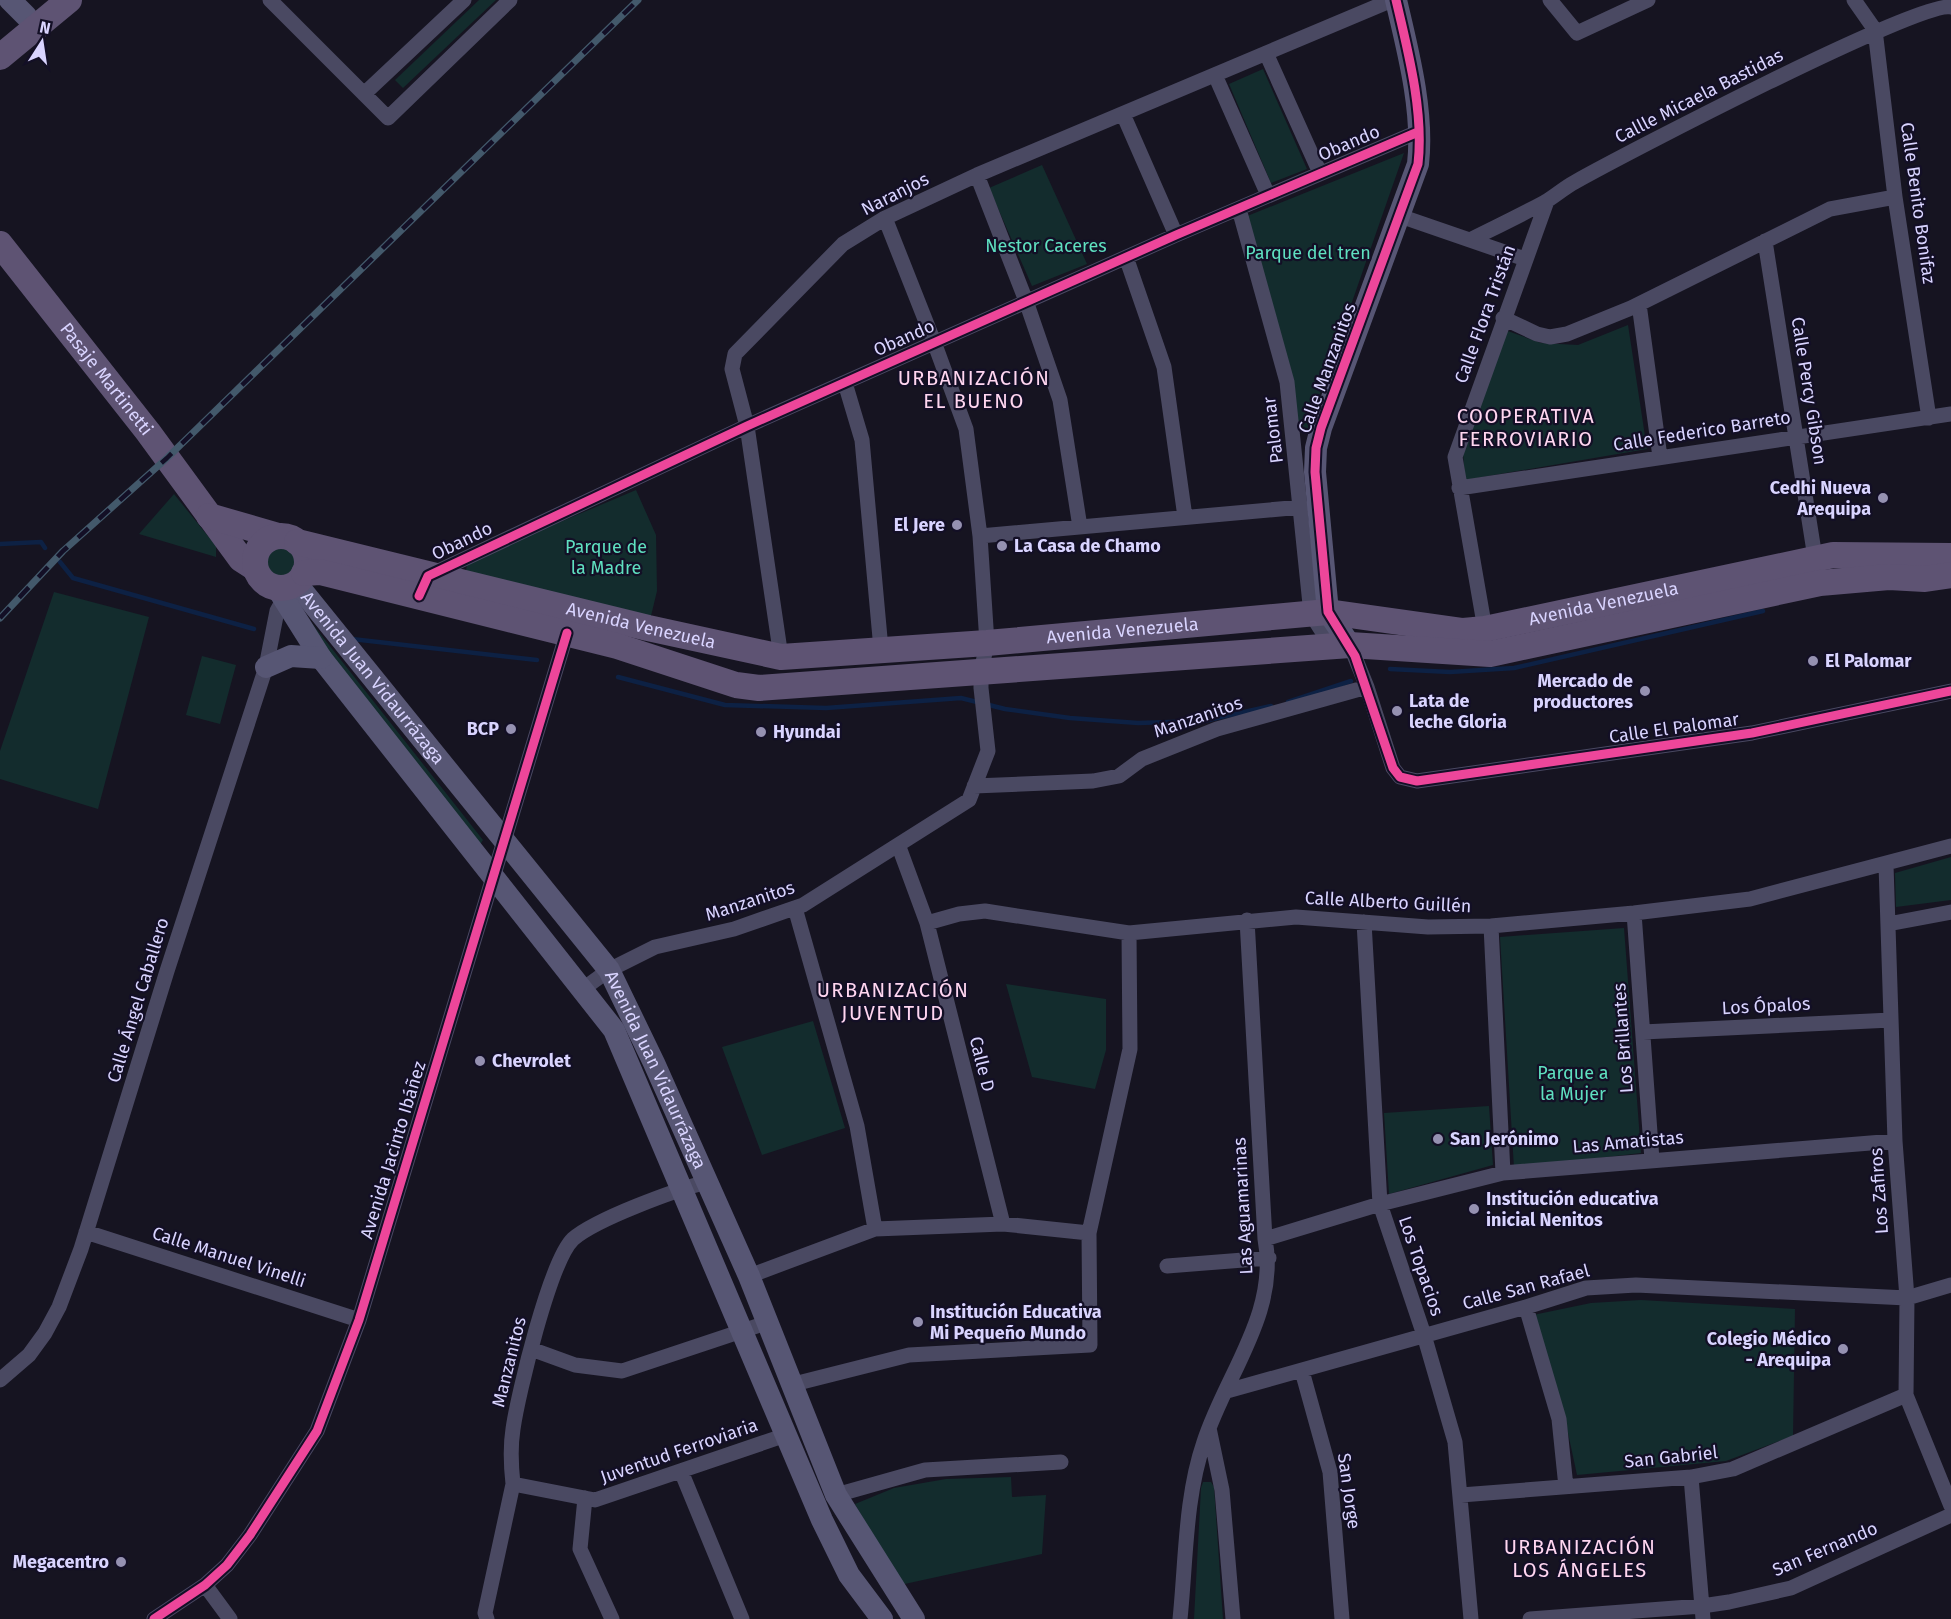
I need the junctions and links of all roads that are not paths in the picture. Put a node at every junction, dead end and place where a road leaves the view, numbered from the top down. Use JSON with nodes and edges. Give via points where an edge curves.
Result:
{"nodes":[{"id":1,"x":69,"y":0,"type":"edge"},
{"id":2,"x":270,"y":0,"type":"edge"},
{"id":3,"x":464,"y":0,"type":"edge"},
{"id":4,"x":510,"y":0,"type":"edge"},
{"id":5,"x":1394,"y":0,"type":"edge"},
{"id":6,"x":1550,"y":0,"type":"edge"},
{"id":7,"x":1648,"y":0,"type":"edge"},
{"id":8,"x":1854,"y":0,"type":"edge"},
{"id":9,"x":1951,"y":7,"type":"edge"},
{"id":10,"x":29,"y":11,"type":"edge"},
{"id":11,"x":1875,"y":30,"type":"junction"},
{"id":12,"x":0,"y":37,"type":"edge"},
{"id":13,"x":1266,"y":52,"type":"junction"},
{"id":14,"x":0,"y":57,"type":"edge"},
{"id":15,"x":1215,"y":75,"type":"junction"},
{"id":16,"x":364,"y":94,"type":"junction"},
{"id":17,"x":1123,"y":114,"type":"junction"},
{"id":18,"x":1418,"y":132,"type":"junction"},
{"id":19,"x":1320,"y":173,"type":"junction"},
{"id":20,"x":977,"y":175,"type":"junction"},
{"id":21,"x":1268,"y":195,"type":"junction"},
{"id":22,"x":1895,"y":197,"type":"junction"},
{"id":23,"x":1547,"y":201,"type":"junction"},
{"id":24,"x":1239,"y":209,"type":"junction"},
{"id":25,"x":1400,"y":216,"type":"junction"},
{"id":26,"x":885,"y":218,"type":"junction"},
{"id":27,"x":1176,"y":235,"type":"junction"},
{"id":28,"x":1472,"y":239,"type":"junction"},
{"id":29,"x":1765,"y":241,"type":"junction"},
{"id":30,"x":0,"y":244,"type":"edge"},
{"id":31,"x":1126,"y":257,"type":"junction"},
{"id":32,"x":1524,"y":259,"type":"junction"},
{"id":33,"x":1026,"y":302,"type":"junction"},
{"id":34,"x":1639,"y":304,"type":"junction"},
{"id":35,"x":1503,"y":318,"type":"junction"},
{"id":36,"x":934,"y":342,"type":"junction"},
{"id":37,"x":845,"y":382,"type":"junction"},
{"id":38,"x":1951,"y":414,"type":"edge"},
{"id":39,"x":1929,"y":418,"type":"junction"},
{"id":40,"x":747,"y":426,"type":"junction"},
{"id":41,"x":1796,"y":436,"type":"junction"},
{"id":42,"x":1660,"y":457,"type":"junction"},
{"id":43,"x":1459,"y":488,"type":"junction"},
{"id":44,"x":1302,"y":507,"type":"junction"},
{"id":45,"x":209,"y":516,"type":"junction"},
{"id":46,"x":1185,"y":517,"type":"junction"},
{"id":47,"x":1080,"y":527,"type":"junction"},
{"id":48,"x":980,"y":537,"type":"junction"},
{"id":49,"x":288,"y":539,"type":"junction"},
{"id":50,"x":1951,"y":549,"type":"edge"},
{"id":51,"x":1951,"y":556,"type":"edge"},
{"id":52,"x":1925,"y":567,"type":"junction"},
{"id":53,"x":1817,"y":571,"type":"junction"},
{"id":54,"x":1951,"y":575,"type":"edge"},
{"id":55,"x":1951,"y":584,"type":"edge"},
{"id":56,"x":424,"y":586,"type":"junction"},
{"id":57,"x":281,"y":587,"type":"junction"},
{"id":58,"x":1320,"y":613,"type":"junction"},
{"id":59,"x":1485,"y":629,"type":"junction"},
{"id":60,"x":567,"y":633,"type":"junction"},
{"id":61,"x":987,"y":643,"type":"junction"},
{"id":62,"x":881,"y":649,"type":"junction"},
{"id":63,"x":1346,"y":651,"type":"junction"},
{"id":64,"x":1490,"y":654,"type":"junction"},
{"id":65,"x":781,"y":657,"type":"junction"},
{"id":66,"x":321,"y":658,"type":"junction"},
{"id":67,"x":266,"y":667,"type":"junction"},
{"id":68,"x":981,"y":680,"type":"junction"},
{"id":69,"x":1366,"y":685,"type":"junction"},
{"id":70,"x":1951,"y":691,"type":"edge"},
{"id":71,"x":1400,"y":777,"type":"joint"},
{"id":72,"x":974,"y":786,"type":"junction"},
{"id":73,"x":460,"y":787,"type":"junction"},
{"id":74,"x":438,"y":805,"type":"junction"},
{"id":75,"x":504,"y":841,"type":"junction"},
{"id":76,"x":1951,"y":846,"type":"edge"},
{"id":77,"x":898,"y":847,"type":"junction"},
{"id":78,"x":1886,"y":865,"type":"junction"},
{"id":79,"x":494,"y":876,"type":"junction"},
{"id":80,"x":795,"y":908,"type":"junction"},
{"id":81,"x":1951,"y":912,"type":"edge"},
{"id":82,"x":1634,"y":913,"type":"junction"},
{"id":83,"x":1247,"y":920,"type":"junction"},
{"id":84,"x":1364,"y":922,"type":"junction"},
{"id":85,"x":927,"y":923,"type":"junction"},
{"id":86,"x":1888,"y":924,"type":"junction"},
{"id":87,"x":1491,"y":926,"type":"junction"},
{"id":88,"x":1129,"y":933,"type":"junction"},
{"id":89,"x":609,"y":970,"type":"junction"},
{"id":90,"x":582,"y":989,"type":"junction"},
{"id":91,"x":1891,"y":1020,"type":"junction"},
{"id":92,"x":1642,"y":1032,"type":"junction"},
{"id":93,"x":1895,"y":1141,"type":"junction"},
{"id":94,"x":1652,"y":1160,"type":"junction"},
{"id":95,"x":1503,"y":1173,"type":"junction"},
{"id":96,"x":707,"y":1182,"type":"junction"},
{"id":97,"x":682,"y":1189,"type":"junction"},
{"id":98,"x":1380,"y":1204,"type":"junction"},
{"id":99,"x":1003,"y":1224,"type":"junction"},
{"id":100,"x":875,"y":1229,"type":"junction"},
{"id":101,"x":86,"y":1232,"type":"junction"},
{"id":102,"x":1089,"y":1233,"type":"junction"},
{"id":103,"x":1265,"y":1239,"type":"junction"},
{"id":104,"x":1269,"y":1258,"type":"junction"},
{"id":105,"x":1167,"y":1266,"type":"dead end"},
{"id":106,"x":749,"y":1276,"type":"junction"},
{"id":107,"x":1951,"y":1285,"type":"edge"},
{"id":108,"x":1906,"y":1298,"type":"junction"},
{"id":109,"x":1526,"y":1307,"type":"junction"},
{"id":110,"x":359,"y":1320,"type":"junction"},
{"id":111,"x":766,"y":1323,"type":"junction"},
{"id":112,"x":743,"y":1332,"type":"junction"},
{"id":113,"x":1424,"y":1335,"type":"junction"},
{"id":114,"x":531,"y":1349,"type":"junction"},
{"id":115,"x":1302,"y":1371,"type":"junction"},
{"id":116,"x":0,"y":1380,"type":"edge"},
{"id":117,"x":790,"y":1385,"type":"junction"},
{"id":118,"x":1227,"y":1391,"type":"junction"},
{"id":119,"x":1906,"y":1395,"type":"junction"},
{"id":120,"x":1209,"y":1428,"type":"junction"},
{"id":121,"x":786,"y":1435,"type":"junction"},
{"id":122,"x":1061,"y":1461,"type":"dead end"},
{"id":123,"x":681,"y":1471,"type":"junction"},
{"id":124,"x":1691,"y":1477,"type":"junction"},
{"id":125,"x":513,"y":1484,"type":"junction"},
{"id":126,"x":1566,"y":1487,"type":"junction"},
{"id":127,"x":836,"y":1495,"type":"junction"},
{"id":128,"x":1461,"y":1495,"type":"junction"},
{"id":129,"x":585,"y":1498,"type":"junction"},
{"id":130,"x":1951,"y":1506,"type":"edge"},
{"id":131,"x":1951,"y":1515,"type":"edge"},
{"id":132,"x":205,"y":1585,"type":"junction"},
{"id":133,"x":1702,"y":1612,"type":"edge"},
{"id":134,"x":154,"y":1619,"type":"edge"},
{"id":135,"x":230,"y":1619,"type":"edge"},
{"id":136,"x":487,"y":1619,"type":"edge"},
{"id":137,"x":612,"y":1619,"type":"edge"},
{"id":138,"x":742,"y":1619,"type":"edge"},
{"id":139,"x":882,"y":1619,"type":"edge"},
{"id":140,"x":914,"y":1619,"type":"edge"},
{"id":141,"x":1180,"y":1619,"type":"edge"},
{"id":142,"x":1233,"y":1619,"type":"edge"},
{"id":143,"x":1342,"y":1619,"type":"edge"},
{"id":144,"x":1471,"y":1619,"type":"edge"},
{"id":145,"x":1530,"y":1619,"type":"edge"}],
"edges":[{"from":1,"to":10,"type":"main road"},
{"from":2,"to":16,"type":"street"},
{"from":3,"to":16,"type":"street"},
{"from":4,"to":16,"type":"street","via":[[388,118]]},
{"from":5,"to":13,"type":"street","name":"Naranjos"},
{"from":5,"to":18,"type":"main road","name":"Calle Manzanitos","via":[[1411,66]]},
{"from":6,"to":7,"type":"street","via":[[1577,33]]},
{"from":8,"to":11,"type":"street","name":"Calle Benito Bonifaz"},
{"from":9,"to":11,"type":"street","name":"Callle Micaela Bastidas","via":[[1927,9]]},
{"from":10,"to":12,"type":"main road"},
{"from":10,"to":14,"type":"main road"},
{"from":11,"to":22,"type":"street","name":"Calle Benito Bonifaz"},
{"from":11,"to":23,"type":"street","name":"Callle Micaela Bastidas","via":[[1720,104],[1571,184]]},
{"from":13,"to":15,"type":"street","name":"Naranjos"},
{"from":13,"to":19,"type":"street"},
{"from":15,"to":17,"type":"street","name":"Naranjos"},
{"from":15,"to":21,"type":"street"},
{"from":17,"to":20,"type":"street","name":"Naranjos"},
{"from":17,"to":27,"type":"street"},
{"from":18,"to":19,"type":"street","name":"Obando"},
{"from":18,"to":25,"type":"main road","name":"Calle Manzanitos","via":[[1418,164]]},
{"from":19,"to":21,"type":"street","name":"Obando"},
{"from":20,"to":26,"type":"street","name":"Naranjos"},
{"from":20,"to":33,"type":"street"},
{"from":21,"to":24,"type":"street","name":"Obando"},
{"from":22,"to":29,"type":"street","via":[[1830,209]]},
{"from":22,"to":39,"type":"street","name":"Calle Benito Bonifaz"},
{"from":23,"to":28,"type":"street","name":"Callle Micaela Bastidas"},
{"from":23,"to":32,"type":"street","name":"Calle Flora Tristán"},
{"from":24,"to":27,"type":"street","name":"Obando"},
{"from":24,"to":44,"type":"street","name":"Palomar","via":[[1287,382]]},
{"from":25,"to":28,"type":"street"},
{"from":25,"to":58,"type":"main road","name":"Calle Manzanitos","via":[[1316,448]]},
{"from":26,"to":36,"type":"street","name":"Manzanitos"},
{"from":26,"to":40,"type":"street","name":"Naranjos","via":[[843,244],[735,354],[732,369]]},
{"from":27,"to":31,"type":"street","name":"Obando"},
{"from":28,"to":32,"type":"street"},
{"from":29,"to":34,"type":"street"},
{"from":29,"to":41,"type":"street","name":"Calle Percy Gibson"},
{"from":30,"to":45,"type":"main road","name":"Pasaje Martinetti"},
{"from":31,"to":33,"type":"street","name":"Obando"},
{"from":31,"to":46,"type":"street","via":[[1164,367]]},
{"from":32,"to":35,"type":"street","name":"Calle Flora Tristán"},
{"from":33,"to":36,"type":"street","name":"Obando"},
{"from":33,"to":47,"type":"street","via":[[1060,400]]},
{"from":34,"to":35,"type":"street","via":[[1567,334],[1550,337]]},
{"from":34,"to":42,"type":"street"},
{"from":35,"to":43,"type":"street","name":"Calle Flora Tristán","via":[[1455,457]]},
{"from":36,"to":37,"type":"street","name":"Obando"},
{"from":36,"to":48,"type":"street","name":"Manzanitos","via":[[966,429]]},
{"from":37,"to":40,"type":"street","name":"Obando"},
{"from":37,"to":62,"type":"street","via":[[862,440]]},
{"from":38,"to":39,"type":"street","name":"Calle Federico Barreto"},
{"from":39,"to":41,"type":"street","name":"Calle Federico Barreto"},
{"from":40,"to":56,"type":"street","name":"Obando"},
{"from":40,"to":65,"type":"street","name":"Naranjos"},
{"from":41,"to":42,"type":"street","name":"Calle Federico Barreto"},
{"from":41,"to":53,"type":"street","name":"Calle Percy Gibson"},
{"from":42,"to":43,"type":"street","name":"Calle Federico Barreto"},
{"from":43,"to":59,"type":"street","name":"Calle Flora Tristán"},
{"from":44,"to":46,"type":"street"},
{"from":44,"to":58,"type":"street","name":"Palomar"},
{"from":45,"to":49,"type":"main road"},
{"from":45,"to":57,"type":"main road","name":"Pasaje Martinetti","via":[[241,559]]},
{"from":46,"to":47,"type":"street"},
{"from":47,"to":48,"type":"street"},
{"from":48,"to":61,"type":"street","name":"Manzanitos"},
{"from":49,"to":56,"type":"main road","name":"Avenida Venezuela"},
{"from":49,"to":57,"type":"main road","via":[[306,560]]},
{"from":49,"to":57,"type":"main road","via":[[269,539],[257,551]]},
{"from":50,"to":52,"type":"main road"},
{"from":51,"to":52,"type":"main road","name":"Avenida Venezuela"},
{"from":52,"to":53,"type":"main road","name":"Avenida Venezuela","via":[[1833,555]]},
{"from":52,"to":54,"type":"main road","name":"Avenida Venezuela"},
{"from":52,"to":55,"type":"main road"},
{"from":53,"to":59,"type":"main road","name":"Avenida Venezuela"},
{"from":53,"to":64,"type":"main road","name":"Avenida Venezuela"},
{"from":56,"to":57,"type":"main road","name":"Avenida Venezuela","via":[[320,572]]},
{"from":56,"to":60,"type":"main road","name":"Avenida Venezuela"},
{"from":56,"to":65,"type":"main road","name":"Avenida Venezuela"},
{"from":57,"to":66,"type":"main road","name":"Avenida Juan Vidaurrázaga"},
{"from":57,"to":67,"type":"street","name":"Calle Ángel Caballero"},
{"from":57,"to":73,"type":"main road","name":"Avenida Juan Vidaurrázaga"},
{"from":58,"to":59,"type":"main road","name":"Avenida Venezuela","via":[[1463,631]]},
{"from":58,"to":61,"type":"main road","name":"Avenida Venezuela"},
{"from":58,"to":63,"type":"main road","name":"Calle Manzanitos"},
{"from":59,"to":64,"type":"street","name":"Calle Flora Tristán"},
{"from":60,"to":68,"type":"main road","name":"Avenida Venezuela","via":[[736,685],[759,688]]},
{"from":60,"to":75,"type":"street","name":"Avenida Jacinto Ibáñez"},
{"from":61,"to":62,"type":"main road","name":"Avenida Venezuela"},
{"from":61,"to":68,"type":"street","name":"Manzanitos"},
{"from":62,"to":65,"type":"main road","name":"Avenida Venezuela"},
{"from":63,"to":64,"type":"main road","name":"Avenida Venezuela"},
{"from":63,"to":68,"type":"main road","name":"Avenida Venezuela"},
{"from":63,"to":69,"type":"street","name":"Calle Manzanitos"},
{"from":66,"to":67,"type":"main road","via":[[291,656]]},
{"from":66,"to":74,"type":"main road","name":"Avenida Juan Vidaurrázaga"},
{"from":67,"to":101,"type":"street","name":"Calle Ángel Caballero"},
{"from":68,"to":72,"type":"street","name":"Manzanitos","via":[[988,751]]},
{"from":69,"to":71,"type":"street","name":"Calle Manzanitos","via":[[1393,768]]},
{"from":69,"to":72,"type":"street","name":"Manzanitos","via":[[1218,729],[1142,759],[1119,776],[1093,781]]},
{"from":70,"to":71,"type":"street","name":"Calle El Palomar","via":[[1752,733],[1417,781]]},
{"from":72,"to":77,"type":"street","name":"Manzanitos","via":[[969,800]]},
{"from":73,"to":74,"type":"main road"},
{"from":73,"to":75,"type":"main road","name":"Avenida Juan Vidaurrázaga"},
{"from":74,"to":79,"type":"main road","name":"Avenida Juan Vidaurrázaga"},
{"from":75,"to":79,"type":"street","name":"Avenida Jacinto Ibáñez"},
{"from":75,"to":89,"type":"main road","name":"Avenida Juan Vidaurrázaga"},
{"from":76,"to":78,"type":"street","name":"Calle Alberto Guillén"},
{"from":77,"to":80,"type":"street","name":"Manzanitos"},
{"from":77,"to":85,"type":"street","name":"Calle D"},
{"from":78,"to":82,"type":"street","name":"Calle Alberto Guillén","via":[[1750,899]]},
{"from":78,"to":86,"type":"street","name":"Los Zafiros"},
{"from":79,"to":90,"type":"main road","name":"Avenida Juan Vidaurrázaga"},
{"from":79,"to":110,"type":"street","name":"Avenida Jacinto Ibáñez"},
{"from":80,"to":89,"type":"street","name":"Manzanitos","via":[[734,929],[655,947]]},
{"from":80,"to":100,"type":"street","via":[[857,1126]]},
{"from":81,"to":86,"type":"street"},
{"from":82,"to":87,"type":"street","name":"Calle Alberto Guillén"},
{"from":82,"to":92,"type":"street","name":"Los Brillantes"},
{"from":83,"to":84,"type":"street","name":"Calle Alberto Guillén","via":[[1296,917]]},
{"from":83,"to":88,"type":"street","name":"Calle Alberto Guillén"},
{"from":83,"to":103,"type":"street","name":"Las Aguamarinas"},
{"from":84,"to":87,"type":"street","name":"Calle Alberto Guillén"},
{"from":84,"to":98,"type":"street","name":"Los Topacios"},
{"from":85,"to":88,"type":"street","name":"Calle Alberto Guillén","via":[[985,911]]},
{"from":85,"to":99,"type":"street","name":"Calle D"},
{"from":86,"to":91,"type":"street","name":"Los Zafiros"},
{"from":87,"to":95,"type":"street"},
{"from":88,"to":102,"type":"street","via":[[1130,1050]]},
{"from":89,"to":90,"type":"street","name":"Manzanitos"},
{"from":89,"to":96,"type":"main road","name":"Avenida Juan Vidaurrázaga"},
{"from":90,"to":97,"type":"main road","name":"Avenida Juan Vidaurrázaga","via":[[614,1030]]},
{"from":91,"to":92,"type":"street","name":"Los Ópalos"},
{"from":91,"to":93,"type":"street","name":"Los Zafiros"},
{"from":92,"to":94,"type":"street","name":"Los Brillantes"},
{"from":93,"to":94,"type":"street","name":"Las Amatistas"},
{"from":93,"to":108,"type":"street","name":"Los Zafiros"},
{"from":94,"to":95,"type":"street","name":"Las Amatistas"},
{"from":95,"to":98,"type":"street","name":"Las Amatistas"},
{"from":96,"to":97,"type":"street","name":"Manzanitos"},
{"from":96,"to":106,"type":"main road","name":"Avenida Juan Vidaurrázaga"},
{"from":97,"to":112,"type":"main road","name":"Avenida Juan Vidaurrázaga"},
{"from":97,"to":114,"type":"street","name":"Manzanitos","via":[[593,1226],[572,1240],[558,1262]]},
{"from":98,"to":103,"type":"street","name":"Las Amatistas"},
{"from":98,"to":113,"type":"street","name":"Los Topacios"},
{"from":99,"to":100,"type":"street"},
{"from":99,"to":102,"type":"street"},
{"from":100,"to":106,"type":"street"},
{"from":101,"to":110,"type":"street","name":"Calle Manuel Vinelli"},
{"from":101,"to":116,"type":"street","name":"Calle Ángel Caballero","via":[[45,1333],[29,1355]]},
{"from":102,"to":117,"type":"street","via":[[1090,1345],[909,1356]]},
{"from":103,"to":104,"type":"street","name":"Las Aguamarinas"},
{"from":104,"to":105,"type":"street"},
{"from":104,"to":118,"type":"street","name":"Las Aguamarinas","via":[[1263,1304]]},
{"from":106,"to":111,"type":"main road","name":"Avenida Juan Vidaurrázaga"},
{"from":107,"to":108,"type":"street","name":"Calle San Rafael"},
{"from":108,"to":109,"type":"street","name":"Calle San Rafael","via":[[1636,1285],[1586,1288]]},
{"from":108,"to":119,"type":"street","name":"Los Zafiros"},
{"from":109,"to":113,"type":"street","name":"Calle San Rafael"},
{"from":109,"to":126,"type":"street","via":[[1559,1419]]},
{"from":110,"to":132,"type":"street","name":"Avenida Jacinto Ibáñez","via":[[317,1431],[250,1535]]},
{"from":111,"to":112,"type":"street"},
{"from":111,"to":117,"type":"main road","name":"Avenida Juan Vidaurrázaga"},
{"from":112,"to":114,"type":"street","via":[[622,1371],[575,1365]]},
{"from":112,"to":121,"type":"main road","name":"Avenida Juan Vidaurrázaga"},
{"from":113,"to":115,"type":"street","name":"Calle San Rafael"},
{"from":113,"to":128,"type":"street","name":"Los Topacios","via":[[1455,1442]]},
{"from":114,"to":125,"type":"street","name":"Manzanitos","via":[[513,1430]]},
{"from":115,"to":118,"type":"street","name":"Calle San Rafael"},
{"from":115,"to":143,"type":"street","name":"San Jorge","via":[[1330,1472]]},
{"from":117,"to":127,"type":"main road","name":"Avenida Juan Vidaurrázaga"},
{"from":118,"to":120,"type":"street","name":"Las Aguamarinas"},
{"from":119,"to":124,"type":"street","name":"San Gabriel","via":[[1733,1469]]},
{"from":119,"to":130,"type":"street","name":"Los Zafiros"},
{"from":120,"to":141,"type":"street","name":"Las Aguamarinas","via":[[1193,1491]]},
{"from":120,"to":142,"type":"street","via":[[1222,1490]]},
{"from":121,"to":123,"type":"street","name":"Juventud Ferroviaria"},
{"from":121,"to":139,"type":"main road","name":"Avenida Juan Vidaurrázaga","via":[[849,1575]]},
{"from":122,"to":127,"type":"street","via":[[926,1470]]},
{"from":123,"to":129,"type":"street","name":"Juventud Ferroviaria","via":[[595,1500]]},
{"from":123,"to":138,"type":"street"},
{"from":124,"to":126,"type":"street","name":"San Gabriel"},
{"from":124,"to":133,"type":"street"},
{"from":125,"to":129,"type":"street","name":"Juventud Ferroviaria"},
{"from":125,"to":136,"type":"street","name":"Manzanitos","via":[[485,1613]]},
{"from":126,"to":128,"type":"street","name":"San Gabriel"},
{"from":127,"to":140,"type":"main road","name":"Avenida Juan Vidaurrázaga"},
{"from":128,"to":144,"type":"street","name":"Los Topacios"},
{"from":129,"to":137,"type":"street","via":[[580,1549]]},
{"from":131,"to":133,"type":"street","name":"San Fernando","via":[[1791,1588]]},
{"from":132,"to":134,"type":"street","name":"Avenida Jacinto Ibáñez"},
{"from":132,"to":135,"type":"street"},
{"from":133,"to":145,"type":"street","name":"San Fernando"}]}
